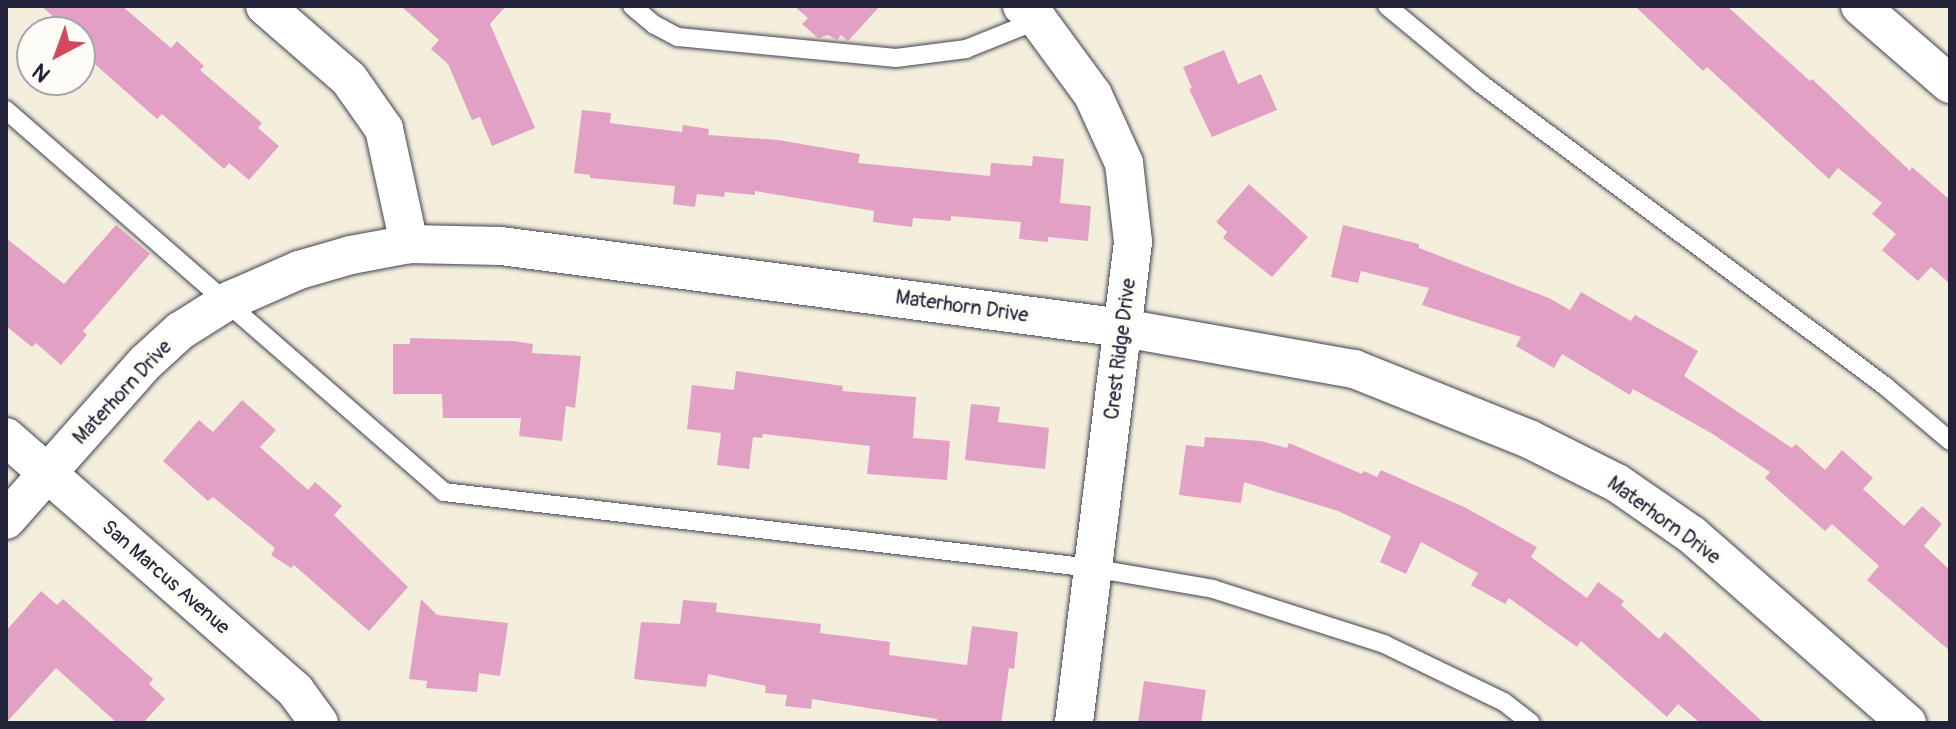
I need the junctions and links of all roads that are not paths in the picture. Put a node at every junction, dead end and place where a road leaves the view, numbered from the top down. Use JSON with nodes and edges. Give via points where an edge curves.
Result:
{"nodes":[{"id":1,"x":265,"y":6,"type":"edge"},
{"id":2,"x":632,"y":6,"type":"edge"},
{"id":3,"x":1387,"y":6,"type":"edge"},
{"id":4,"x":1860,"y":6,"type":"edge"},
{"id":5,"x":1030,"y":13,"type":"edge"},
{"id":6,"x":1950,"y":84,"type":"edge"},
{"id":7,"x":6,"y":110,"type":"edge"},
{"id":8,"x":409,"y":244,"type":"junction"},
{"id":9,"x":226,"y":302,"type":"junction"},
{"id":10,"x":1123,"y":328,"type":"junction"},
{"id":11,"x":6,"y":437,"type":"edge"},
{"id":12,"x":1950,"y":441,"type":"edge"},
{"id":13,"x":47,"y":473,"type":"junction"},
{"id":14,"x":6,"y":520,"type":"edge"},
{"id":15,"x":1092,"y":568,"type":"junction"},
{"id":16,"x":319,"y":723,"type":"edge"},
{"id":17,"x":1074,"y":723,"type":"edge"},
{"id":18,"x":1531,"y":723,"type":"edge"},
{"id":19,"x":1907,"y":723,"type":"edge"}],
"edges":[{"from":1,"to":8,"type":"street","via":[[349,79],[384,129]]},
{"from":2,"to":5,"type":"lane","via":[[678,37],[896,58],[966,49]]},
{"from":3,"to":12,"type":"lane","via":[[1480,83],[1885,386]]},
{"from":4,"to":6,"type":"street"},
{"from":5,"to":10,"type":"street","name":"Crest Ridge Drive","via":[[1093,95],[1124,163],[1133,242]]},
{"from":7,"to":9,"type":"lane"},
{"from":8,"to":9,"type":"street","name":"Materhorn Drive","via":[[299,270]]},
{"from":8,"to":10,"type":"street","name":"Materhorn Drive","via":[[501,246]]},
{"from":9,"to":13,"type":"street","name":"Materhorn Drive","via":[[180,331],[146,362]]},
{"from":9,"to":15,"type":"lane","via":[[444,492]]},
{"from":10,"to":15,"type":"street","name":"Crest Ridge Drive"},
{"from":10,"to":19,"type":"street","name":"Materhorn Drive","via":[[1354,369],[1529,439],[1617,483],[1692,535]]},
{"from":11,"to":13,"type":"street","name":"San Marcus Avenue"},
{"from":13,"to":14,"type":"street","name":"Materhorn Drive"},
{"from":13,"to":16,"type":"street","name":"San Marcus Avenue","via":[[295,690]]},
{"from":15,"to":17,"type":"street","name":"Crest Ridge Drive"},
{"from":15,"to":18,"type":"lane","via":[[1213,589],[1384,644],[1504,702]]}]}
